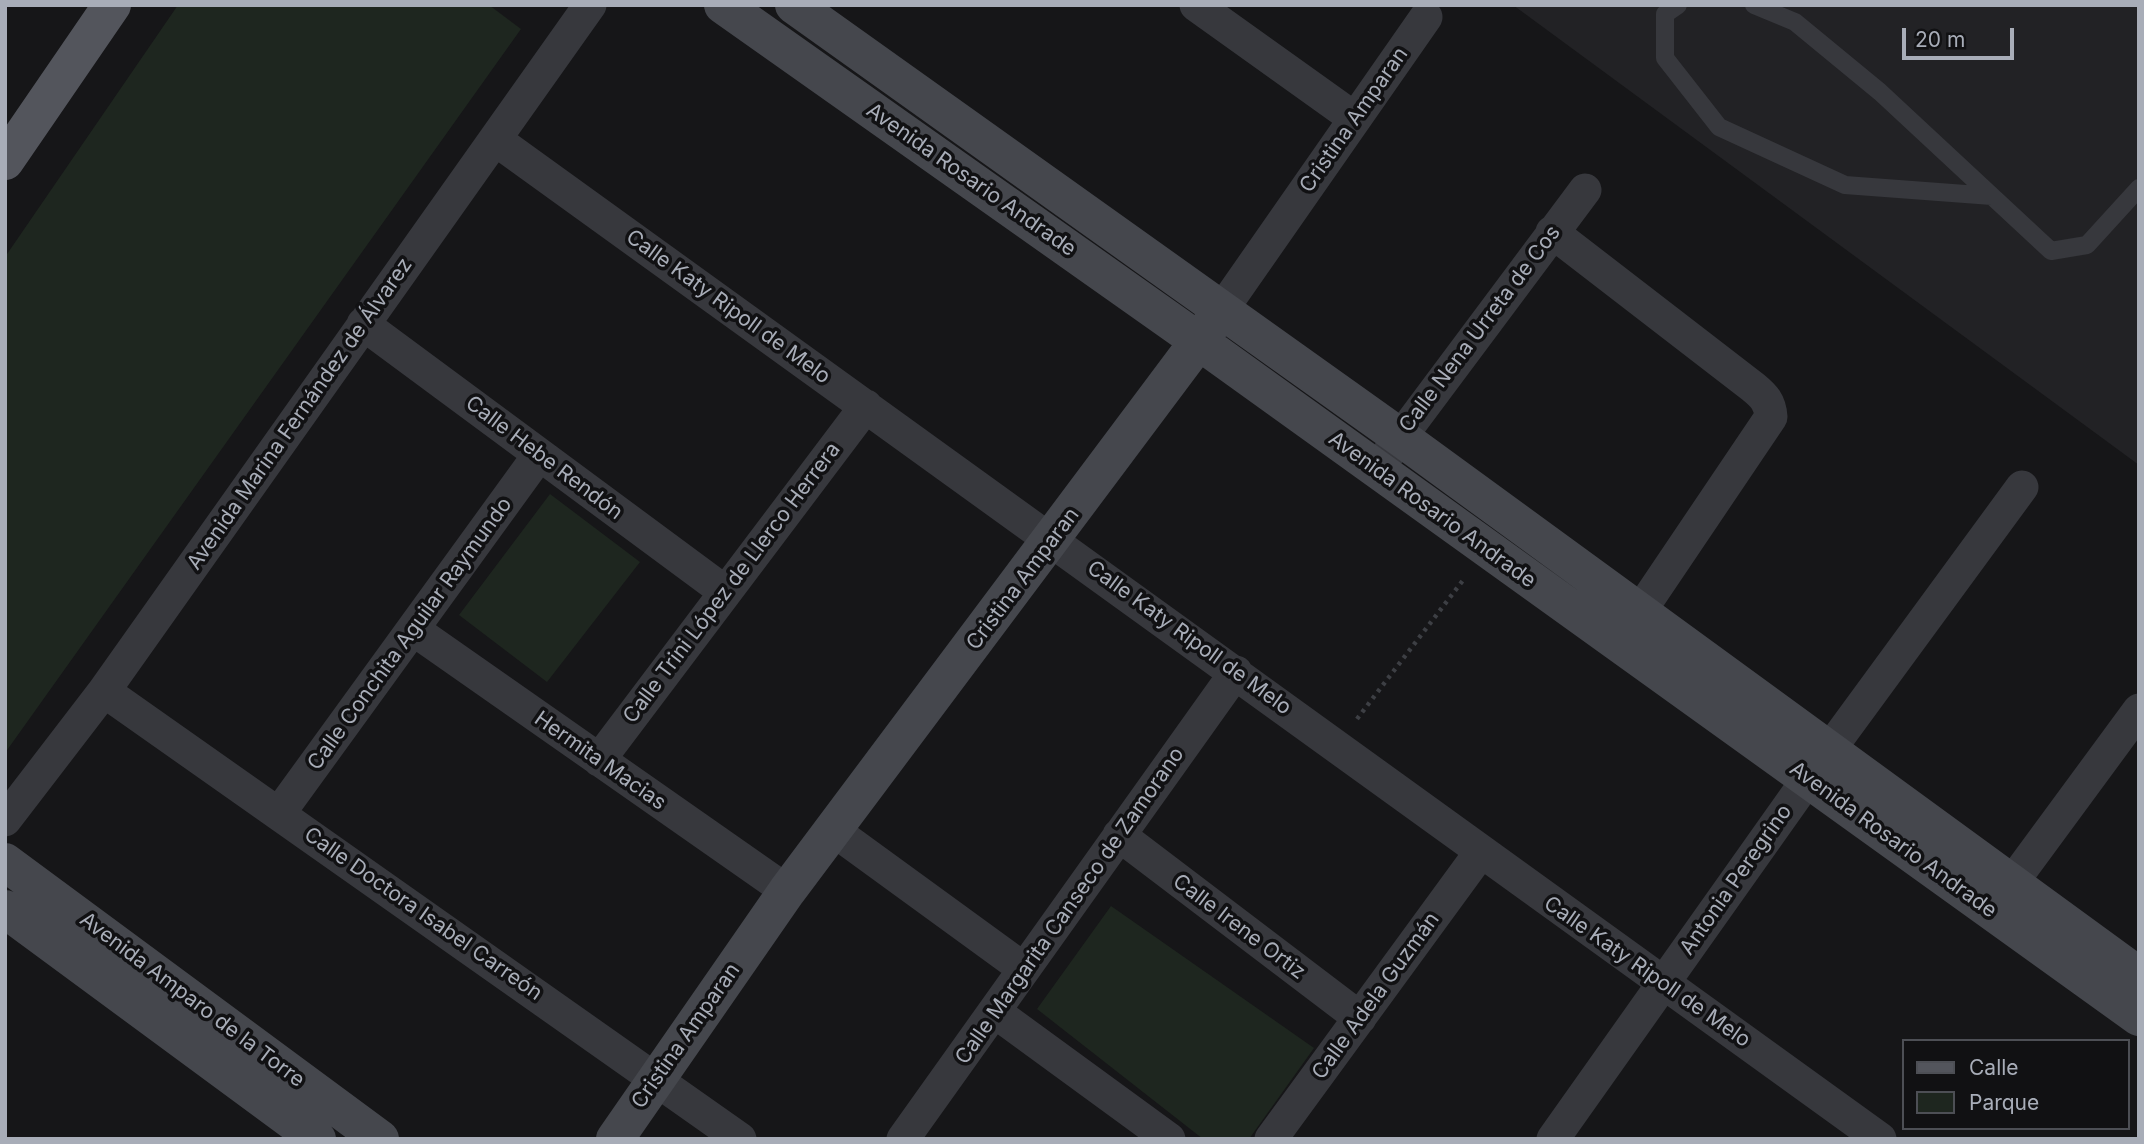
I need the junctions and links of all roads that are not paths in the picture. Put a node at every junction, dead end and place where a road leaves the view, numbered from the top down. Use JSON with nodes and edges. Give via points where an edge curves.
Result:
{"nodes":[{"id":1,"x":112,"y":5,"type":"edge"},
{"id":2,"x":590,"y":5,"type":"edge"},
{"id":3,"x":723,"y":5,"type":"edge"},
{"id":4,"x":794,"y":5,"type":"edge"},
{"id":5,"x":1196,"y":5,"type":"edge"},
{"id":6,"x":1678,"y":5,"type":"edge"},
{"id":7,"x":1754,"y":5,"type":"edge"},
{"id":8,"x":1426,"y":17,"type":"dead end"},
{"id":9,"x":1354,"y":118,"type":"junction"},
{"id":10,"x":496,"y":140,"type":"junction"},
{"id":11,"x":5,"y":161,"type":"edge"},
{"id":12,"x":2139,"y":188,"type":"edge"},
{"id":13,"x":1586,"y":190,"type":"dead end"},
{"id":14,"x":1992,"y":195,"type":"junction"},
{"id":15,"x":1552,"y":233,"type":"junction"},
{"id":16,"x":363,"y":324,"type":"junction"},
{"id":17,"x":1210,"y":326,"type":"junction"},
{"id":18,"x":866,"y":406,"type":"junction"},
{"id":19,"x":1400,"y":437,"type":"junction"},
{"id":20,"x":539,"y":455,"type":"junction"},
{"id":21,"x":1376,"y":470,"type":"junction"},
{"id":22,"x":2022,"y":487,"type":"dead end"},
{"id":23,"x":1053,"y":540,"type":"junction"},
{"id":24,"x":724,"y":592,"type":"junction"},
{"id":25,"x":1629,"y":627,"type":"junction"},
{"id":26,"x":414,"y":630,"type":"junction"},
{"id":27,"x":1236,"y":672,"type":"junction"},
{"id":28,"x":104,"y":691,"type":"junction"},
{"id":29,"x":2139,"y":710,"type":"edge"},
{"id":30,"x":599,"y":760,"type":"junction"},
{"id":31,"x":1818,"y":765,"type":"junction"},
{"id":32,"x":280,"y":812,"type":"junction"},
{"id":33,"x":5,"y":820,"type":"edge"},
{"id":34,"x":833,"y":830,"type":"junction"},
{"id":35,"x":1119,"y":835,"type":"junction"},
{"id":36,"x":1480,"y":853,"type":"junction"},
{"id":37,"x":5,"y":862,"type":"edge"},
{"id":38,"x":787,"y":891,"type":"junction"},
{"id":39,"x":2002,"y":896,"type":"junction"},
{"id":40,"x":5,"y":909,"type":"edge"},
{"id":41,"x":1024,"y":969,"type":"junction"},
{"id":42,"x":2139,"y":976,"type":"edge"},
{"id":43,"x":1663,"y":983,"type":"junction"},
{"id":44,"x":995,"y":1012,"type":"junction"},
{"id":45,"x":2139,"y":1017,"type":"edge"},
{"id":46,"x":1360,"y":1018,"type":"junction"},
{"id":47,"x":656,"y":1079,"type":"junction"},
{"id":48,"x":1842,"y":1128,"type":"edge"},
{"id":49,"x":317,"y":1139,"type":"edge"},
{"id":50,"x":380,"y":1139,"type":"edge"},
{"id":51,"x":615,"y":1139,"type":"edge"},
{"id":52,"x":740,"y":1139,"type":"edge"},
{"id":53,"x":903,"y":1139,"type":"edge"},
{"id":54,"x":1169,"y":1139,"type":"edge"},
{"id":55,"x":1271,"y":1139,"type":"edge"},
{"id":56,"x":1553,"y":1139,"type":"edge"},
{"id":57,"x":1880,"y":1139,"type":"edge"}],
"edges":[{"from":1,"to":11,"type":"main road"},
{"from":2,"to":10,"type":"street","name":"Avenida Marina Fernández de Álvarez"},
{"from":3,"to":17,"type":"street","name":"Avenida Rosario Andrade"},
{"from":4,"to":17,"type":"street","name":"Avenida Rosario Andrade"},
{"from":5,"to":9,"type":"street"},
{"from":6,"to":14,"type":"lane","via":[[1665,13],[1665,58],[1719,127],[1845,185]]},
{"from":7,"to":14,"type":"lane","via":[[1795,22]]},
{"from":8,"to":9,"type":"street","name":"Cristina Amparan"},
{"from":9,"to":17,"type":"street","name":"Cristina Amparan"},
{"from":10,"to":16,"type":"street","name":"Avenida Marina Fernández de Álvarez"},
{"from":10,"to":18,"type":"street","name":"Calle Katy Ripoll de Melo"},
{"from":12,"to":14,"type":"lane","via":[[2088,245],[2051,251]]},
{"from":13,"to":15,"type":"street","name":"Calle Nena Urreta de Cos"},
{"from":15,"to":19,"type":"street","name":"Calle Nena Urreta de Cos"},
{"from":15,"to":25,"type":"street","via":[[1766,397],[1771,407],[1771,417]]},
{"from":16,"to":20,"type":"street","name":"Calle Hebe Rendón"},
{"from":16,"to":28,"type":"street","name":"Avenida Marina Fernández de Álvarez"},
{"from":17,"to":19,"type":"street","name":"Avenida Rosario Andrade"},
{"from":17,"to":21,"type":"street","name":"Avenida Rosario Andrade"},
{"from":17,"to":23,"type":"street","name":"Cristina Amparan"},
{"from":18,"to":23,"type":"street","name":"Calle Katy Ripoll de Melo"},
{"from":18,"to":24,"type":"street","name":"Calle Trini López de Llerco Herrera"},
{"from":19,"to":21,"type":"street","name":"Calle Nena Urreta de Cos"},
{"from":19,"to":25,"type":"street","name":"Avenida Rosario Andrade"},
{"from":20,"to":24,"type":"street","name":"Calle Hebe Rendón"},
{"from":20,"to":26,"type":"street","name":"Calle Conchita Aguilar Raymundo"},
{"from":21,"to":25,"type":"street","name":"Avenida Rosario Andrade","via":[[1486,549]]},
{"from":22,"to":31,"type":"street","name":"Antonia Peregrino"},
{"from":23,"to":27,"type":"street","name":"Calle Katy Ripoll de Melo"},
{"from":23,"to":34,"type":"street","name":"Cristina Amparan"},
{"from":24,"to":30,"type":"street","name":"Calle Trini López de Llerco Herrera"},
{"from":25,"to":31,"type":"street","name":"Avenida Rosario Andrade"},
{"from":26,"to":30,"type":"street","name":"Hermita Macias"},
{"from":26,"to":32,"type":"street","name":"Calle Conchita Aguilar Raymundo"},
{"from":27,"to":35,"type":"street","name":"Calle Margarita Canseco de Zamorano"},
{"from":27,"to":36,"type":"street","name":"Calle Katy Ripoll de Melo"},
{"from":28,"to":32,"type":"street","name":"Calle Doctora Isabel Carreón"},
{"from":28,"to":33,"type":"street","name":"Avenida Marina Fernández de Álvarez"},
{"from":29,"to":39,"type":"street"},
{"from":30,"to":38,"type":"street","name":"Hermita Macias"},
{"from":31,"to":39,"type":"street","name":"Avenida Rosario Andrade"},
{"from":31,"to":43,"type":"street","name":"Antonia Peregrino"},
{"from":32,"to":47,"type":"street","name":"Calle Doctora Isabel Carreón"},
{"from":34,"to":38,"type":"street","name":"Cristina Amparan"},
{"from":34,"to":41,"type":"street"},
{"from":35,"to":41,"type":"street","name":"Calle Margarita Canseco de Zamorano"},
{"from":35,"to":46,"type":"street","name":"Calle Irene Ortiz"},
{"from":36,"to":43,"type":"street","name":"Calle Katy Ripoll de Melo"},
{"from":36,"to":46,"type":"street","name":"Calle Adela Guzmán"},
{"from":37,"to":50,"type":"street","name":"Avenida Amparo de la Torre"},
{"from":38,"to":47,"type":"street","name":"Cristina Amparan"},
{"from":39,"to":42,"type":"street","name":"Avenida Rosario Andrade"},
{"from":39,"to":45,"type":"street","name":"Avenida Rosario Andrade"},
{"from":40,"to":49,"type":"street","name":"Avenida Amparo de la Torre"},
{"from":41,"to":44,"type":"street","name":"Calle Margarita Canseco de Zamorano"},
{"from":43,"to":48,"type":"street","name":"Calle Katy Ripoll de Melo"},
{"from":43,"to":56,"type":"street","name":"Antonia Peregrino"},
{"from":44,"to":53,"type":"street","name":"Calle Margarita Canseco de Zamorano"},
{"from":44,"to":54,"type":"street"},
{"from":46,"to":55,"type":"street","name":"Calle Adela Guzmán"},
{"from":47,"to":51,"type":"street","name":"Cristina Amparan"},
{"from":47,"to":52,"type":"street","name":"Calle Doctora Isabel Carreón"},
{"from":48,"to":57,"type":"street","name":"Calle Katy Ripoll de Melo"}]}
